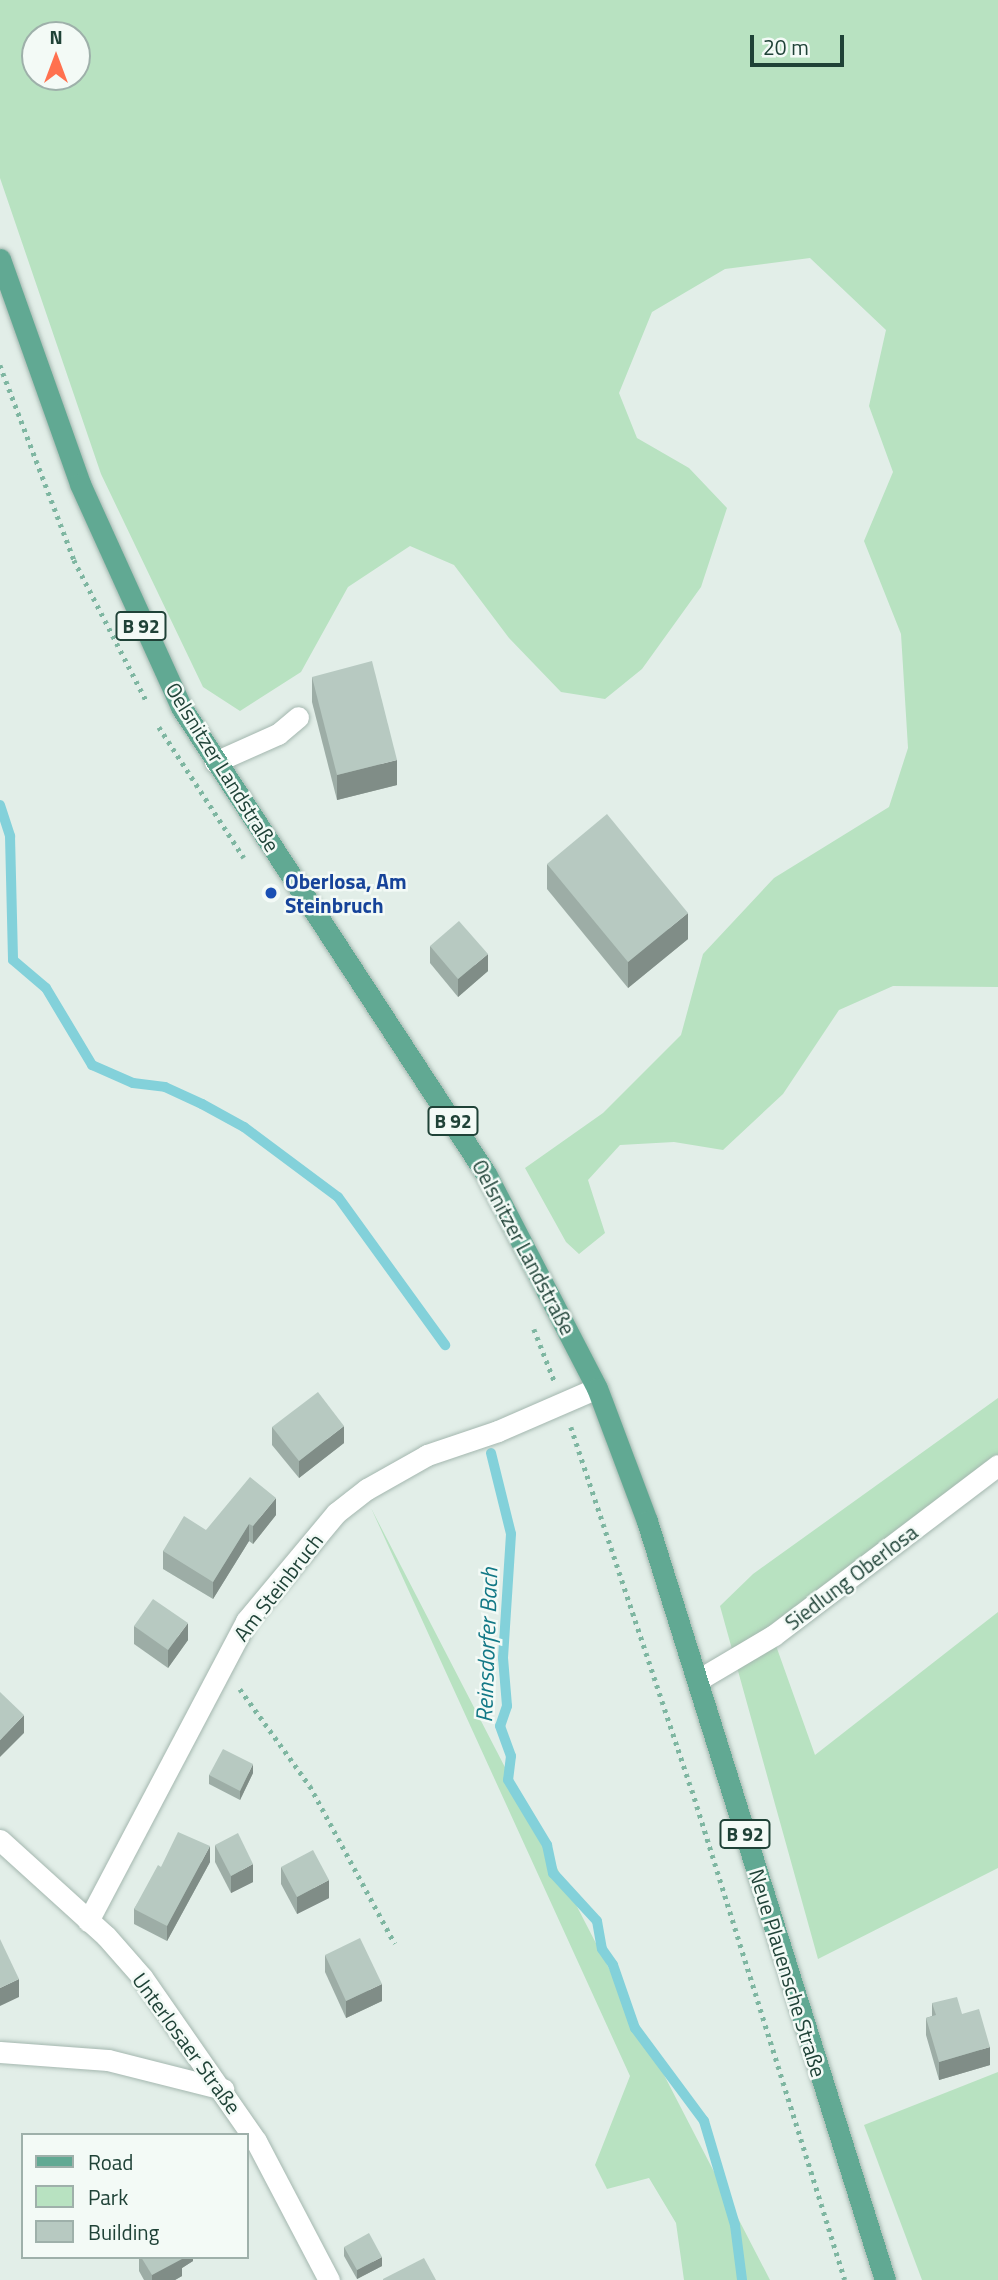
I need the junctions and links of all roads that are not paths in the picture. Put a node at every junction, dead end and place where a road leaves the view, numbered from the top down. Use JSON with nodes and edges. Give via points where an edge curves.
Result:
{"nodes":[{"id":1,"x":0,"y":259,"type":"edge"},
{"id":2,"x":298,"y":717,"type":"dead end"},
{"id":3,"x":215,"y":762,"type":"junction"},
{"id":4,"x":597,"y":1388,"type":"junction"},
{"id":5,"x":998,"y":1465,"type":"edge"},
{"id":6,"x":698,"y":1680,"type":"junction"},
{"id":7,"x":0,"y":1840,"type":"edge"},
{"id":8,"x":88,"y":1921,"type":"junction"},
{"id":9,"x":0,"y":2052,"type":"edge"},
{"id":10,"x":223,"y":2089,"type":"junction"},
{"id":11,"x":329,"y":2280,"type":"edge"},
{"id":12,"x":885,"y":2280,"type":"edge"}],
"edges":[{"from":1,"to":3,"type":"main road","name":"Oelsnitzer Landstraße","number":"B 92","via":[[80,484],[135,613],[181,707]]},
{"from":2,"to":3,"type":"street","via":[[278,734]]},
{"from":3,"to":4,"type":"main road","name":"Oelsnitzer Landstraße","number":"B 92","via":[[486,1174]]},
{"from":4,"to":6,"type":"main road","name":"Neue Plauensche Straße","number":"B 92","via":[[647,1521]]},
{"from":4,"to":8,"type":"street","name":"Am Steinbruch","via":[[427,1455],[367,1489],[336,1513],[246,1621]]},
{"from":5,"to":6,"type":"street","name":"Siedlung Oberlosa","via":[[774,1635]]},
{"from":6,"to":12,"type":"main road","name":"Neue Plauensche Straße","number":"B 92"},
{"from":7,"to":8,"type":"street","name":"Unterlosaer Straße"},
{"from":8,"to":10,"type":"street","name":"Unterlosaer Straße","via":[[142,1977]]},
{"from":9,"to":10,"type":"street","via":[[17,2049],[108,2060]]},
{"from":10,"to":11,"type":"street","name":"Unterlosaer Straße","via":[[256,2141]]}]}
